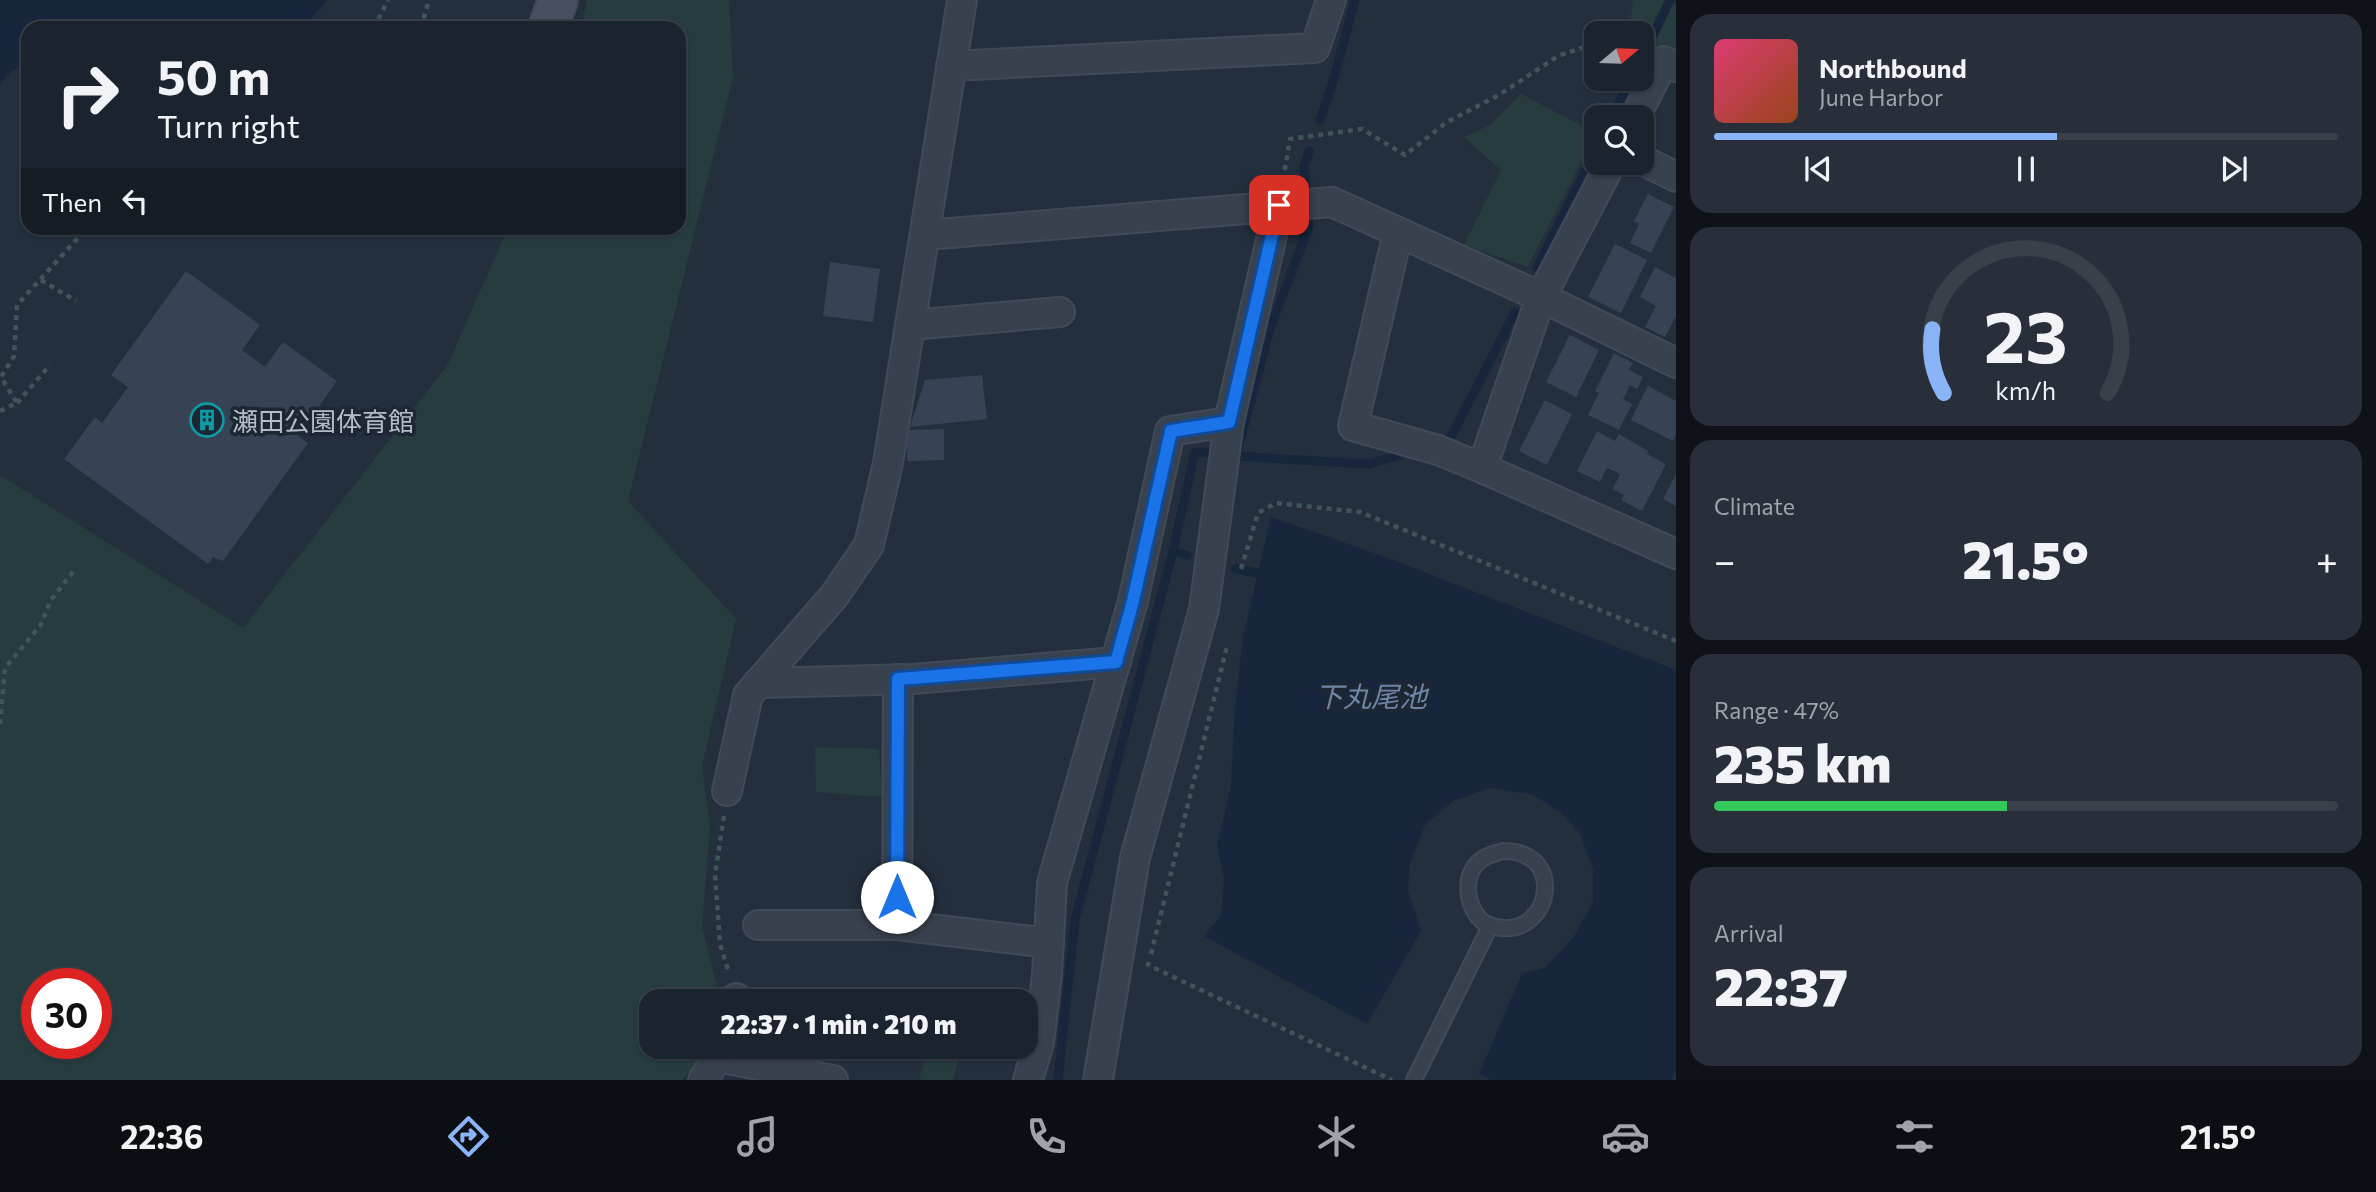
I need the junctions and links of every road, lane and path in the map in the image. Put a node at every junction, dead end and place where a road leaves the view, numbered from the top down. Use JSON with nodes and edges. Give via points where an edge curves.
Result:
{"nodes":[{"id":1,"x":388,"y":0,"type":"edge"},
{"id":2,"x":429,"y":0,"type":"edge"},
{"id":3,"x":558,"y":0,"type":"edge"},
{"id":4,"x":962,"y":0,"type":"edge"},
{"id":5,"x":1331,"y":0,"type":"edge"},
{"id":6,"x":378,"y":21,"type":"edge"},
{"id":7,"x":423,"y":21,"type":"edge"},
{"id":8,"x":550,"y":21,"type":"edge"},
{"id":9,"x":1584,"y":47,"type":"edge"},
{"id":10,"x":951,"y":66,"type":"junction"},
{"id":11,"x":1676,"y":67,"type":"edge"},
{"id":12,"x":1641,"y":105,"type":"edge"},
{"id":13,"x":1654,"y":166,"type":"edge"},
{"id":14,"x":1605,"y":175,"type":"edge"},
{"id":15,"x":1676,"y":177,"type":"edge"},
{"id":16,"x":1284,"y":205,"type":"junction"},
{"id":17,"x":1398,"y":232,"type":"junction"},
{"id":18,"x":81,"y":235,"type":"edge"},
{"id":19,"x":925,"y":235,"type":"junction"},
{"id":20,"x":41,"y":280,"type":"junction"},
{"id":21,"x":1541,"y":297,"type":"junction"},
{"id":22,"x":76,"y":301,"type":"dead end"},
{"id":23,"x":1060,"y":312,"type":"dead end"},
{"id":24,"x":910,"y":326,"type":"junction"},
{"id":25,"x":1676,"y":363,"type":"edge"},
{"id":26,"x":50,"y":365,"type":"dead end"},
{"id":27,"x":17,"y":403,"type":"junction"},
{"id":28,"x":0,"y":411,"type":"edge"},
{"id":29,"x":1226,"y":444,"type":"junction"},
{"id":30,"x":1482,"y":468,"type":"junction"},
{"id":31,"x":1246,"y":552,"type":"dead end"},
{"id":32,"x":1676,"y":554,"type":"edge"},
{"id":33,"x":75,"y":569,"type":"dead end"},
{"id":34,"x":1676,"y":641,"type":"edge"},
{"id":35,"x":1228,"y":643,"type":"dead end"},
{"id":36,"x":1116,"y":662,"type":"junction"},
{"id":37,"x":898,"y":679,"type":"junction"},
{"id":38,"x":758,"y":683,"type":"junction"},
{"id":39,"x":0,"y":723,"type":"edge"},
{"id":40,"x":727,"y":791,"type":"joint"},
{"id":41,"x":758,"y":925,"type":"dead end"},
{"id":42,"x":897,"y":925,"type":"junction"},
{"id":43,"x":1490,"y":926,"type":"junction"},
{"id":44,"x":1049,"y":943,"type":"junction"},
{"id":45,"x":733,"y":989,"type":"edge"},
{"id":46,"x":714,"y":1061,"type":"edge"},
{"id":47,"x":833,"y":1080,"type":"edge"},
{"id":48,"x":1028,"y":1080,"type":"edge"},
{"id":49,"x":1098,"y":1080,"type":"edge"},
{"id":50,"x":1392,"y":1080,"type":"edge"},
{"id":51,"x":1414,"y":1080,"type":"edge"}],
"edges":[{"from":1,"to":6,"type":"path"},
{"from":2,"to":7,"type":"path"},
{"from":3,"to":8,"type":"street"},
{"from":4,"to":10,"type":"street"},
{"from":5,"to":10,"type":"street","via":[[1315,48]]},
{"from":9,"to":16,"type":"path","via":[[1559,56],[1447,122],[1405,156],[1362,129],[1290,139]]},
{"from":10,"to":19,"type":"street"},
{"from":11,"to":12,"type":"street","via":[[1664,61]]},
{"from":13,"to":15,"type":"street"},
{"from":14,"to":21,"type":"street"},
{"from":16,"to":17,"type":"street","via":[[1329,203]]},
{"from":16,"to":19,"type":"street"},
{"from":16,"to":29,"type":"street"},
{"from":17,"to":21,"type":"street"},
{"from":17,"to":30,"type":"street","via":[[1353,426]]},
{"from":18,"to":20,"type":"path"},
{"from":19,"to":24,"type":"street"},
{"from":20,"to":22,"type":"path"},
{"from":20,"to":27,"type":"path","via":[[18,305],[14,356],[1,377]]},
{"from":21,"to":25,"type":"street"},
{"from":21,"to":30,"type":"street"},
{"from":23,"to":24,"type":"street"},
{"from":24,"to":38,"type":"street","via":[[888,463],[869,545],[834,596]]},
{"from":26,"to":27,"type":"path"},
{"from":27,"to":28,"type":"path"},
{"from":29,"to":36,"type":"street","via":[[1171,431]]},
{"from":29,"to":49,"type":"street","via":[[1204,609],[1135,859]]},
{"from":30,"to":32,"type":"street"},
{"from":31,"to":34,"type":"path","via":[[1258,513],[1276,503],[1360,512]]},
{"from":33,"to":39,"type":"path","via":[[51,600],[40,626],[5,668]]},
{"from":35,"to":50,"type":"path","via":[[1148,965]]},
{"from":36,"to":37,"type":"street"},
{"from":36,"to":44,"type":"street","via":[[1052,883]]},
{"from":37,"to":38,"type":"street"},
{"from":37,"to":42,"type":"street"},
{"from":38,"to":40,"type":"street","via":[[748,695]]},
{"from":40,"to":45,"type":"path","via":[[715,875],[720,943]]},
{"from":41,"to":42,"type":"street"},
{"from":42,"to":44,"type":"street"},
{"from":43,"to":43,"type":"lane","via":[[1481,920],[1469,898],[1474,867],[1503,850],[1533,858],[1546,885],[1537,912],[1518,927]]},
{"from":43,"to":51,"type":"lane"},
{"from":44,"to":48,"type":"street","via":[[1039,1043]]},
{"from":46,"to":47,"type":"street"}]}
